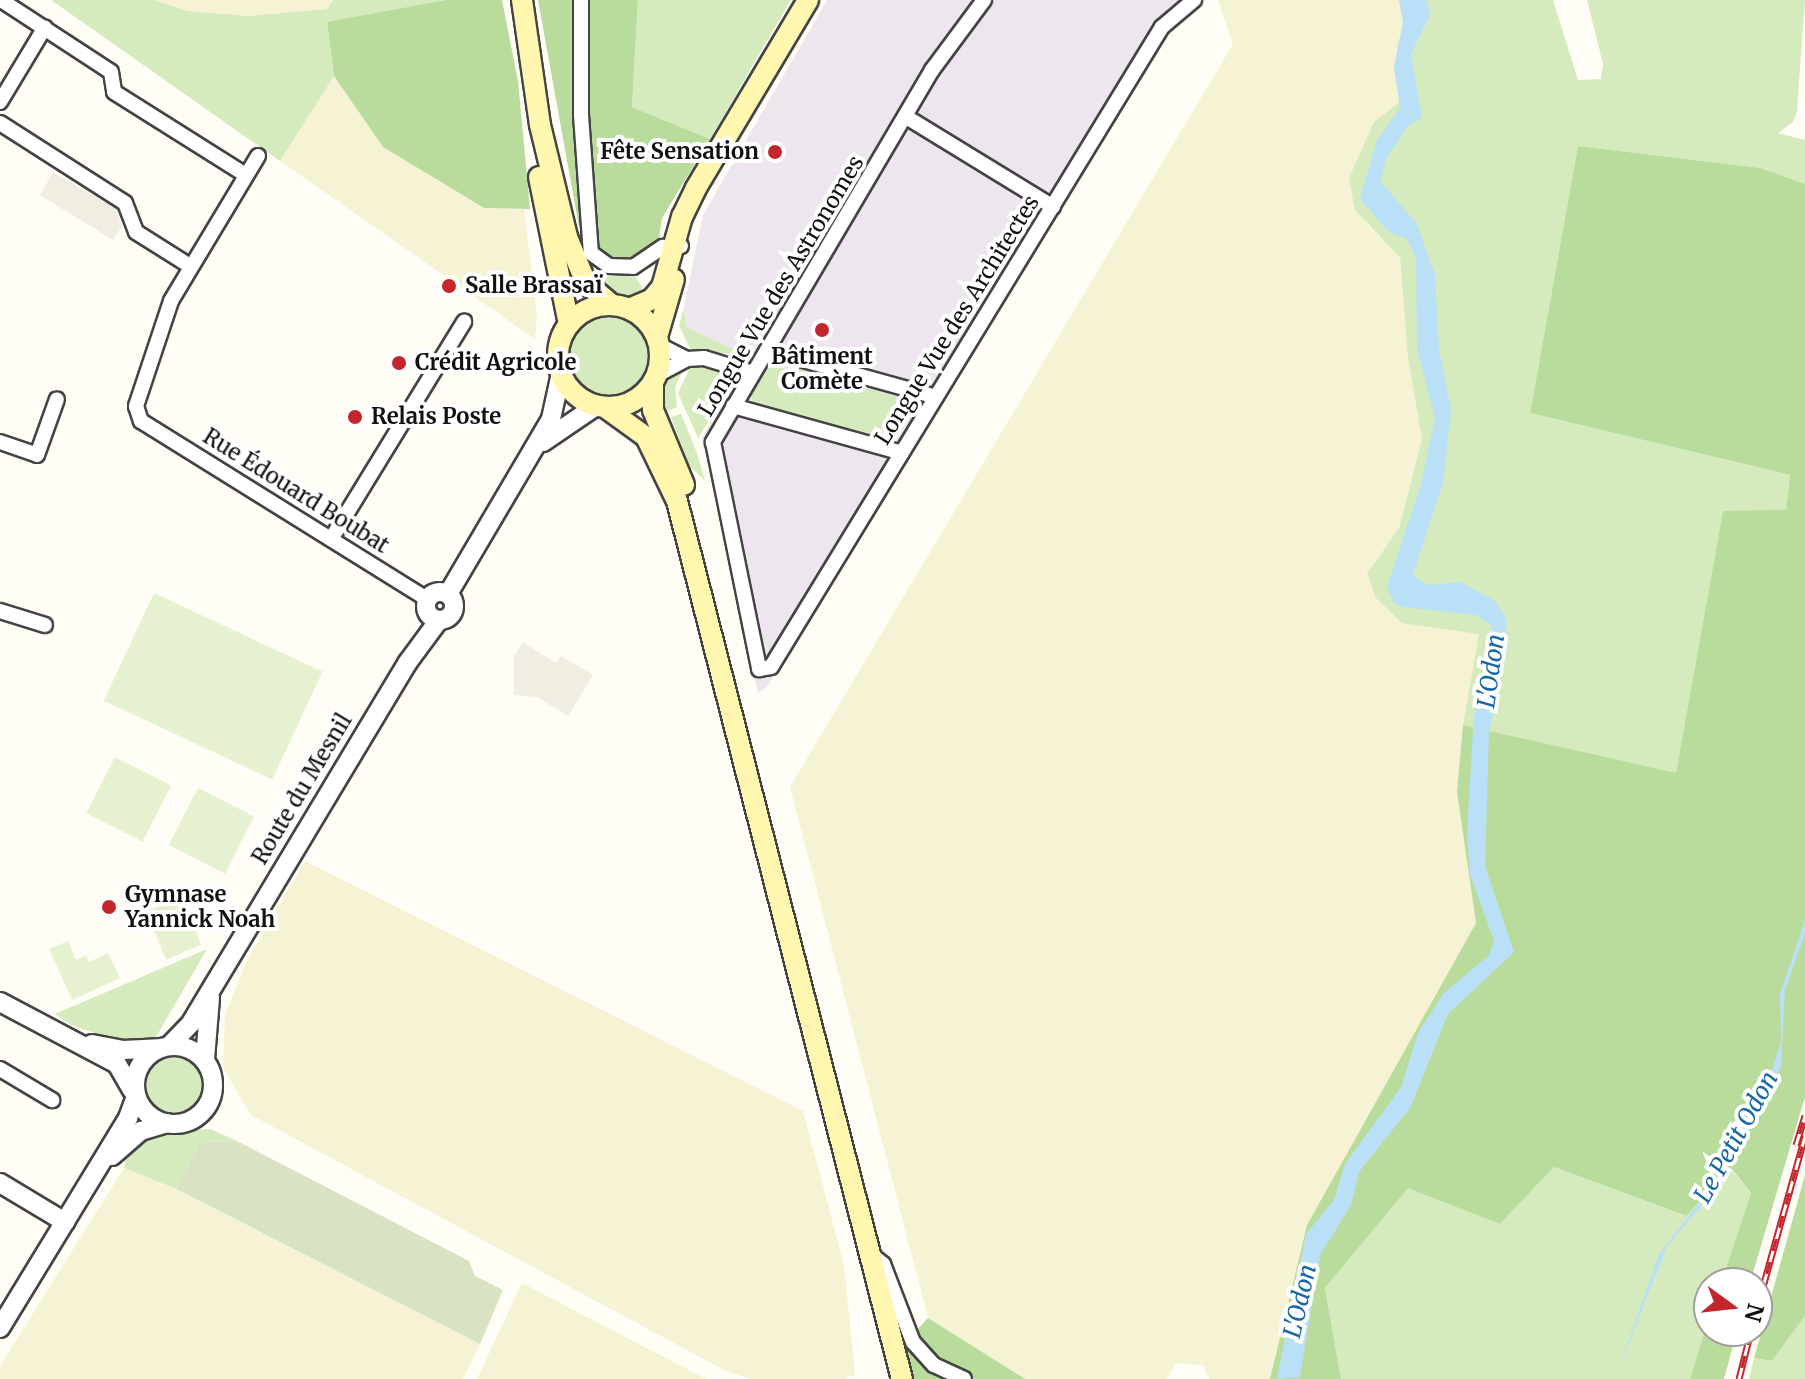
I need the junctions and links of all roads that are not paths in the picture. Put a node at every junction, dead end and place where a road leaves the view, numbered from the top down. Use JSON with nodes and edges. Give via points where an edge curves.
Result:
{"nodes":[{"id":1,"x":1,"y":0,"type":"edge"},
{"id":2,"x":522,"y":0,"type":"edge"},
{"id":3,"x":581,"y":0,"type":"edge"},
{"id":4,"x":808,"y":0,"type":"edge"},
{"id":5,"x":984,"y":0,"type":"edge"},
{"id":6,"x":1194,"y":0,"type":"edge"},
{"id":7,"x":45,"y":27,"type":"junction"},
{"id":8,"x":0,"y":102,"type":"edge"},
{"id":9,"x":908,"y":118,"type":"junction"},
{"id":10,"x":0,"y":123,"type":"edge"},
{"id":11,"x":540,"y":125,"type":"junction"},
{"id":12,"x":258,"y":156,"type":"dead end"},
{"id":13,"x":246,"y":175,"type":"junction"},
{"id":14,"x":1053,"y":207,"type":"junction"},
{"id":15,"x":678,"y":245,"type":"junction"},
{"id":16,"x":190,"y":266,"type":"junction"},
{"id":17,"x":620,"y":307,"type":"junction"},
{"id":18,"x":464,"y":322,"type":"dead end"},
{"id":19,"x":569,"y":324,"type":"junction"},
{"id":20,"x":658,"y":341,"type":"junction"},
{"id":21,"x":767,"y":350,"type":"junction"},
{"id":22,"x":687,"y":359,"type":"junction"},
{"id":23,"x":561,"y":373,"type":"junction"},
{"id":24,"x":753,"y":373,"type":"junction"},
{"id":25,"x":655,"y":379,"type":"junction"},
{"id":26,"x":936,"y":397,"type":"junction"},
{"id":27,"x":57,"y":399,"type":"dead end"},
{"id":28,"x":733,"y":406,"type":"junction"},
{"id":29,"x":601,"y":407,"type":"junction"},
{"id":30,"x":0,"y":442,"type":"edge"},
{"id":31,"x":902,"y":453,"type":"junction"},
{"id":32,"x":519,"y":477,"type":"junction"},
{"id":33,"x":331,"y":539,"type":"junction"},
{"id":34,"x":0,"y":611,"type":"edge"},
{"id":35,"x":432,"y":611,"type":"junction"},
{"id":36,"x":707,"y":615,"type":"junction"},
{"id":37,"x":45,"y":625,"type":"dead end"},
{"id":38,"x":766,"y":670,"type":"joint"},
{"id":39,"x":213,"y":983,"type":"junction"},
{"id":40,"x":0,"y":1002,"type":"edge"},
{"id":41,"x":82,"y":1042,"type":"junction"},
{"id":42,"x":164,"y":1047,"type":"junction"},
{"id":43,"x":205,"y":1059,"type":"junction"},
{"id":44,"x":0,"y":1069,"type":"edge"},
{"id":45,"x":133,"y":1095,"type":"junction"},
{"id":46,"x":52,"y":1100,"type":"dead end"},
{"id":47,"x":167,"y":1123,"type":"junction"},
{"id":48,"x":93,"y":1175,"type":"junction"},
{"id":49,"x":0,"y":1183,"type":"edge"},
{"id":50,"x":65,"y":1222,"type":"junction"},
{"id":51,"x":871,"y":1254,"type":"junction"},
{"id":52,"x":0,"y":1328,"type":"edge"},
{"id":53,"x":902,"y":1379,"type":"edge"},
{"id":54,"x":964,"y":1379,"type":"edge"}],
"edges":[{"from":1,"to":7,"type":"street"},
{"from":2,"to":11,"type":"main road"},
{"from":3,"to":15,"type":"street","via":[[581,115],[591,253],[609,266],[633,267]]},
{"from":4,"to":15,"type":"main road","via":[[690,201]]},
{"from":5,"to":9,"type":"street","name":"Longue Vue des Astronomes","via":[[932,70]]},
{"from":6,"to":14,"type":"street","name":"Longue Vue des Architectes","via":[[1166,21]]},
{"from":7,"to":8,"type":"street"},
{"from":7,"to":13,"type":"street","via":[[111,72],[114,92]]},
{"from":9,"to":14,"type":"street"},
{"from":9,"to":21,"type":"street","name":"Longue Vue des Astronomes"},
{"from":10,"to":16,"type":"street","via":[[125,203],[136,232]]},
{"from":11,"to":17,"type":"main road","via":[[576,264],[591,290]]},
{"from":11,"to":19,"type":"main road","via":[[540,185]]},
{"from":12,"to":13,"type":"street"},
{"from":13,"to":16,"type":"street"},
{"from":14,"to":26,"type":"street","name":"Longue Vue des Architectes"},
{"from":15,"to":17,"type":"main road","via":[[652,299]]},
{"from":15,"to":20,"type":"main road"},
{"from":16,"to":33,"type":"street","name":"Rue Édouard Boubat","via":[[171,301],[136,406],[141,421]]},
{"from":17,"to":19,"type":"main road","via":[[588,310]]},
{"from":17,"to":20,"type":"main road","via":[[646,320]]},
{"from":18,"to":33,"type":"street"},
{"from":19,"to":23,"type":"main road","via":[[558,353]]},
{"from":20,"to":22,"type":"street"},
{"from":20,"to":25,"type":"main road"},
{"from":21,"to":24,"type":"street","name":"Longue Vue des Astronomes"},
{"from":21,"to":26,"type":"street"},
{"from":22,"to":24,"type":"street","via":[[719,360]]},
{"from":22,"to":25,"type":"street"},
{"from":23,"to":29,"type":"main road","via":[[574,394]]},
{"from":23,"to":32,"type":"street","via":[[551,419]]},
{"from":24,"to":28,"type":"street","name":"Longue Vue des Astronomes"},
{"from":25,"to":29,"type":"main road","via":[[633,402]]},
{"from":25,"to":36,"type":"main road","via":[[653,410],[688,500]]},
{"from":26,"to":31,"type":"street","name":"Longue Vue des Architectes"},
{"from":27,"to":30,"type":"street","via":[[37,455]]},
{"from":28,"to":31,"type":"street"},
{"from":28,"to":38,"type":"street","name":"Longue Vue des Astronomes","via":[[713,442],[737,541],[756,663]]},
{"from":29,"to":32,"type":"street","via":[[547,437]]},
{"from":29,"to":36,"type":"main road","via":[[637,427],[670,479]]},
{"from":31,"to":38,"type":"street","name":"Longue Vue des Architectes"},
{"from":32,"to":35,"type":"street","name":"Route du Mesnil","via":[[448,594],[452,613]]},
{"from":33,"to":35,"type":"street","name":"Rue Édouard Boubat"},
{"from":34,"to":37,"type":"street"},
{"from":35,"to":39,"type":"street","name":"Route du Mesnil","via":[[408,662]]},
{"from":36,"to":51,"type":"main road"},
{"from":39,"to":42,"type":"street","name":"Route du Mesnil","via":[[191,1023]]},
{"from":39,"to":43,"type":"street","name":"Route du Mesnil"},
{"from":40,"to":41,"type":"street"},
{"from":41,"to":42,"type":"street","via":[[123,1050]]},
{"from":41,"to":45,"type":"street","via":[[117,1064]]},
{"from":42,"to":43,"type":"street","via":[[192,1049]]},
{"from":42,"to":45,"type":"street","via":[[145,1059]]},
{"from":43,"to":47,"type":"street","via":[[212,1074],[209,1102],[196,1118]]},
{"from":44,"to":46,"type":"street"},
{"from":45,"to":47,"type":"street","via":[[150,1117]]},
{"from":45,"to":48,"type":"street"},
{"from":47,"to":48,"type":"street","via":[[141,1131]]},
{"from":48,"to":50,"type":"street"},
{"from":49,"to":50,"type":"street"},
{"from":50,"to":52,"type":"street"},
{"from":51,"to":53,"type":"main road"},
{"from":51,"to":54,"type":"street","via":[[883,1264],[905,1328],[923,1355]]}]}
